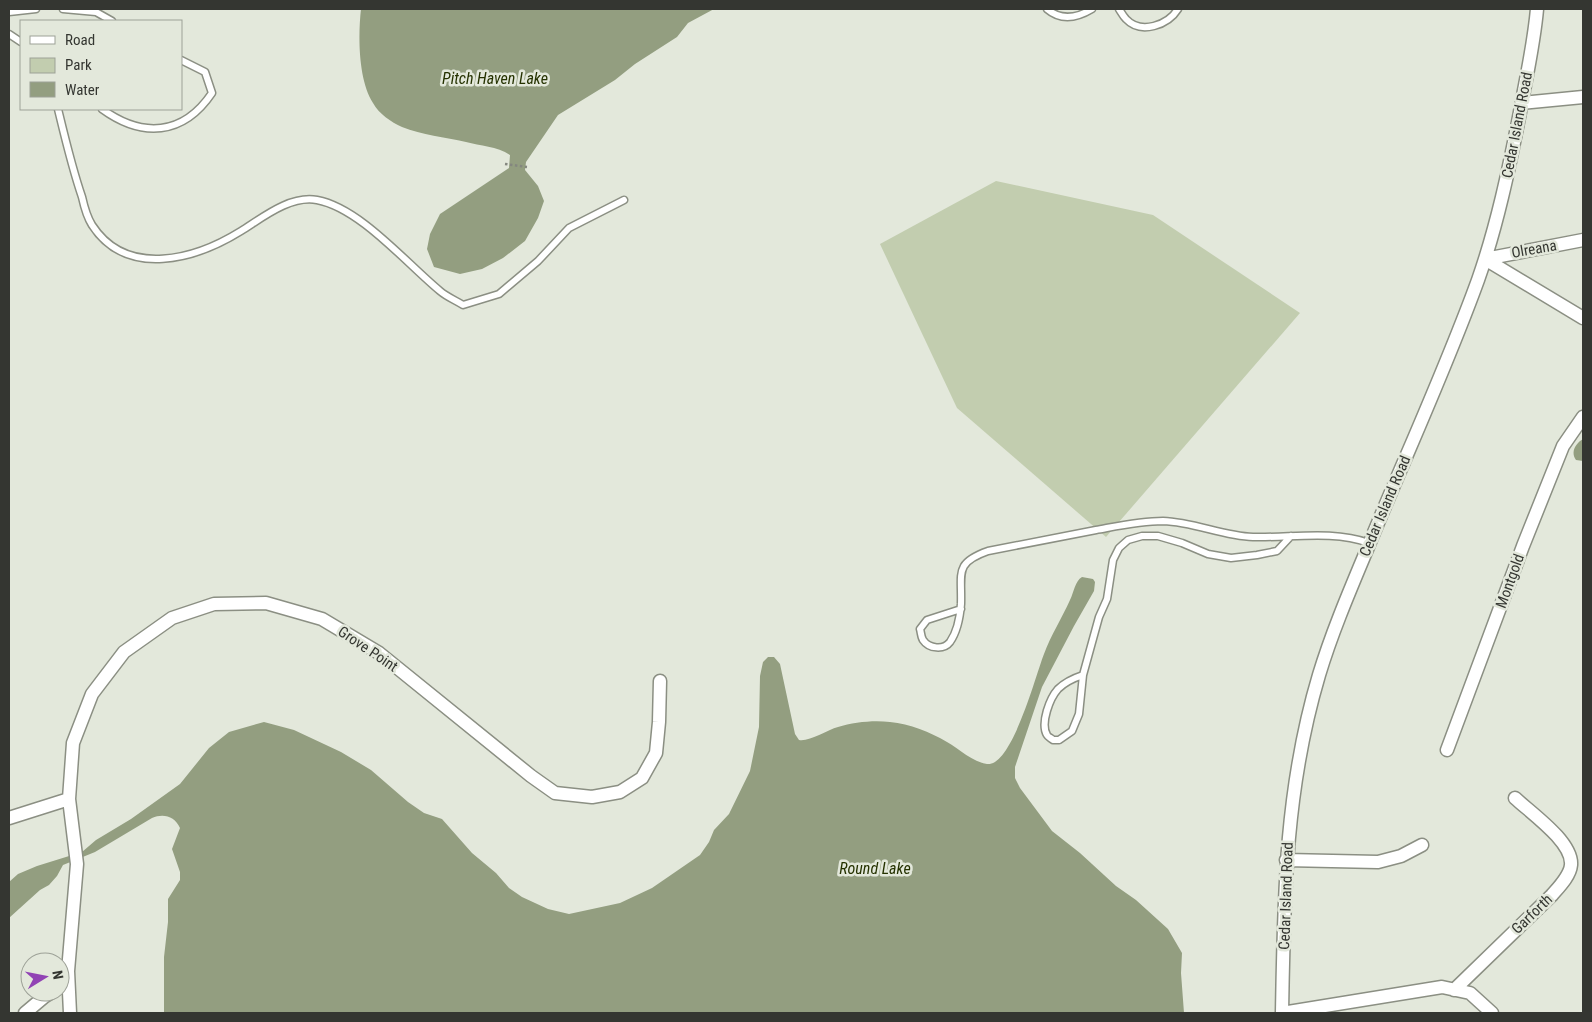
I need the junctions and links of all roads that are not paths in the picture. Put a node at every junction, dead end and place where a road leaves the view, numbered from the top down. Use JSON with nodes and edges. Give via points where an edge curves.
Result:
{"nodes":[{"id":1,"x":36,"y":9,"type":"edge"},
{"id":2,"x":63,"y":9,"type":"edge"},
{"id":3,"x":1047,"y":9,"type":"edge"},
{"id":4,"x":1092,"y":9,"type":"edge"},
{"id":5,"x":1119,"y":9,"type":"edge"},
{"id":6,"x":1178,"y":9,"type":"edge"},
{"id":7,"x":1537,"y":9,"type":"edge"},
{"id":8,"x":9,"y":12,"type":"edge"},
{"id":9,"x":110,"y":20,"type":"edge"},
{"id":10,"x":9,"y":34,"type":"edge"},
{"id":11,"x":20,"y":41,"type":"edge"},
{"id":12,"x":182,"y":60,"type":"edge"},
{"id":13,"x":1583,"y":98,"type":"edge"},
{"id":14,"x":1522,"y":103,"type":"junction"},
{"id":15,"x":58,"y":110,"type":"edge"},
{"id":16,"x":104,"y":110,"type":"edge"},
{"id":17,"x":624,"y":200,"type":"dead end"},
{"id":18,"x":1583,"y":240,"type":"edge"},
{"id":19,"x":1485,"y":259,"type":"junction"},
{"id":20,"x":1583,"y":318,"type":"edge"},
{"id":21,"x":1583,"y":416,"type":"edge"},
{"id":22,"x":1291,"y":536,"type":"junction"},
{"id":23,"x":1369,"y":543,"type":"junction"},
{"id":24,"x":961,"y":609,"type":"junction"},
{"id":25,"x":1082,"y":675,"type":"junction"},
{"id":26,"x":660,"y":681,"type":"dead end"},
{"id":27,"x":1447,"y":750,"type":"dead end"},
{"id":28,"x":1515,"y":798,"type":"dead end"},
{"id":29,"x":69,"y":799,"type":"junction"},
{"id":30,"x":9,"y":818,"type":"edge"},
{"id":31,"x":1422,"y":845,"type":"dead end"},
{"id":32,"x":1286,"y":860,"type":"junction"},
{"id":33,"x":70,"y":952,"type":"edge"},
{"id":34,"x":1454,"y":990,"type":"junction"},
{"id":35,"x":37,"y":1002,"type":"edge"},
{"id":36,"x":25,"y":1013,"type":"edge"},
{"id":37,"x":1282,"y":1013,"type":"edge"},
{"id":38,"x":1492,"y":1013,"type":"edge"}],
"edges":[{"from":1,"to":8,"type":"lane"},
{"from":2,"to":9,"type":"lane","via":[[96,12]]},
{"from":3,"to":4,"type":"lane","via":[[1059,17],[1082,15]]},
{"from":5,"to":6,"type":"lane","via":[[1127,20],[1143,28],[1156,26],[1173,17]]},
{"from":7,"to":14,"type":"street","name":"Cedar Island Road"},
{"from":10,"to":11,"type":"lane"},
{"from":12,"to":16,"type":"lane","via":[[205,72],[212,93],[202,108],[181,122],[160,130],[137,127]]},
{"from":13,"to":14,"type":"street"},
{"from":14,"to":19,"type":"street","name":"Cedar Island Road"},
{"from":15,"to":17,"type":"lane","via":[[73,170],[92,224],[110,245],[153,260],[190,255],[231,237],[277,208],[314,199],[334,204],[353,215],[441,292],[463,304],[498,294],[538,261],[569,228]]},
{"from":18,"to":19,"type":"street","name":"Olreana"},
{"from":19,"to":20,"type":"street"},
{"from":19,"to":23,"type":"street","name":"Cedar Island Road"},
{"from":21,"to":27,"type":"street","name":"Montgold","via":[[1559,455]]},
{"from":22,"to":23,"type":"lane","via":[[1353,537]]},
{"from":22,"to":24,"type":"lane","via":[[1235,535],[1182,524],[1148,522],[988,551],[973,557],[964,566]]},
{"from":22,"to":25,"type":"lane","via":[[1277,550],[1231,558],[1208,554],[1158,536],[1128,540],[1113,560],[1107,599]]},
{"from":23,"to":32,"type":"street","name":"Cedar Island Road","via":[[1334,632],[1312,700],[1297,769]]},
{"from":24,"to":24,"type":"lane","via":[[949,644],[937,648],[923,640],[920,629],[927,620]]},
{"from":25,"to":25,"type":"lane","via":[[1079,714],[1072,732],[1060,740],[1053,740],[1047,734],[1044,722],[1049,706],[1057,690]]},
{"from":26,"to":29,"type":"street","name":"Grove Point","via":[[656,753],[642,778],[620,792],[592,797],[555,793],[379,653],[322,619],[266,603],[214,604],[172,618],[124,652],[92,694],[73,743]]},
{"from":28,"to":34,"type":"street","name":"Garforth","via":[[1559,837],[1568,850],[1571,865],[1565,880],[1552,895]]},
{"from":29,"to":30,"type":"street"},
{"from":29,"to":33,"type":"street","name":"Grove Point","via":[[77,864]]},
{"from":31,"to":32,"type":"street","via":[[1401,856],[1378,862]]},
{"from":32,"to":37,"type":"street","name":"Cedar Island Road"},
{"from":34,"to":37,"type":"street","via":[[1442,987]]},
{"from":34,"to":38,"type":"street","via":[[1470,993]]},
{"from":35,"to":36,"type":"street"}]}
